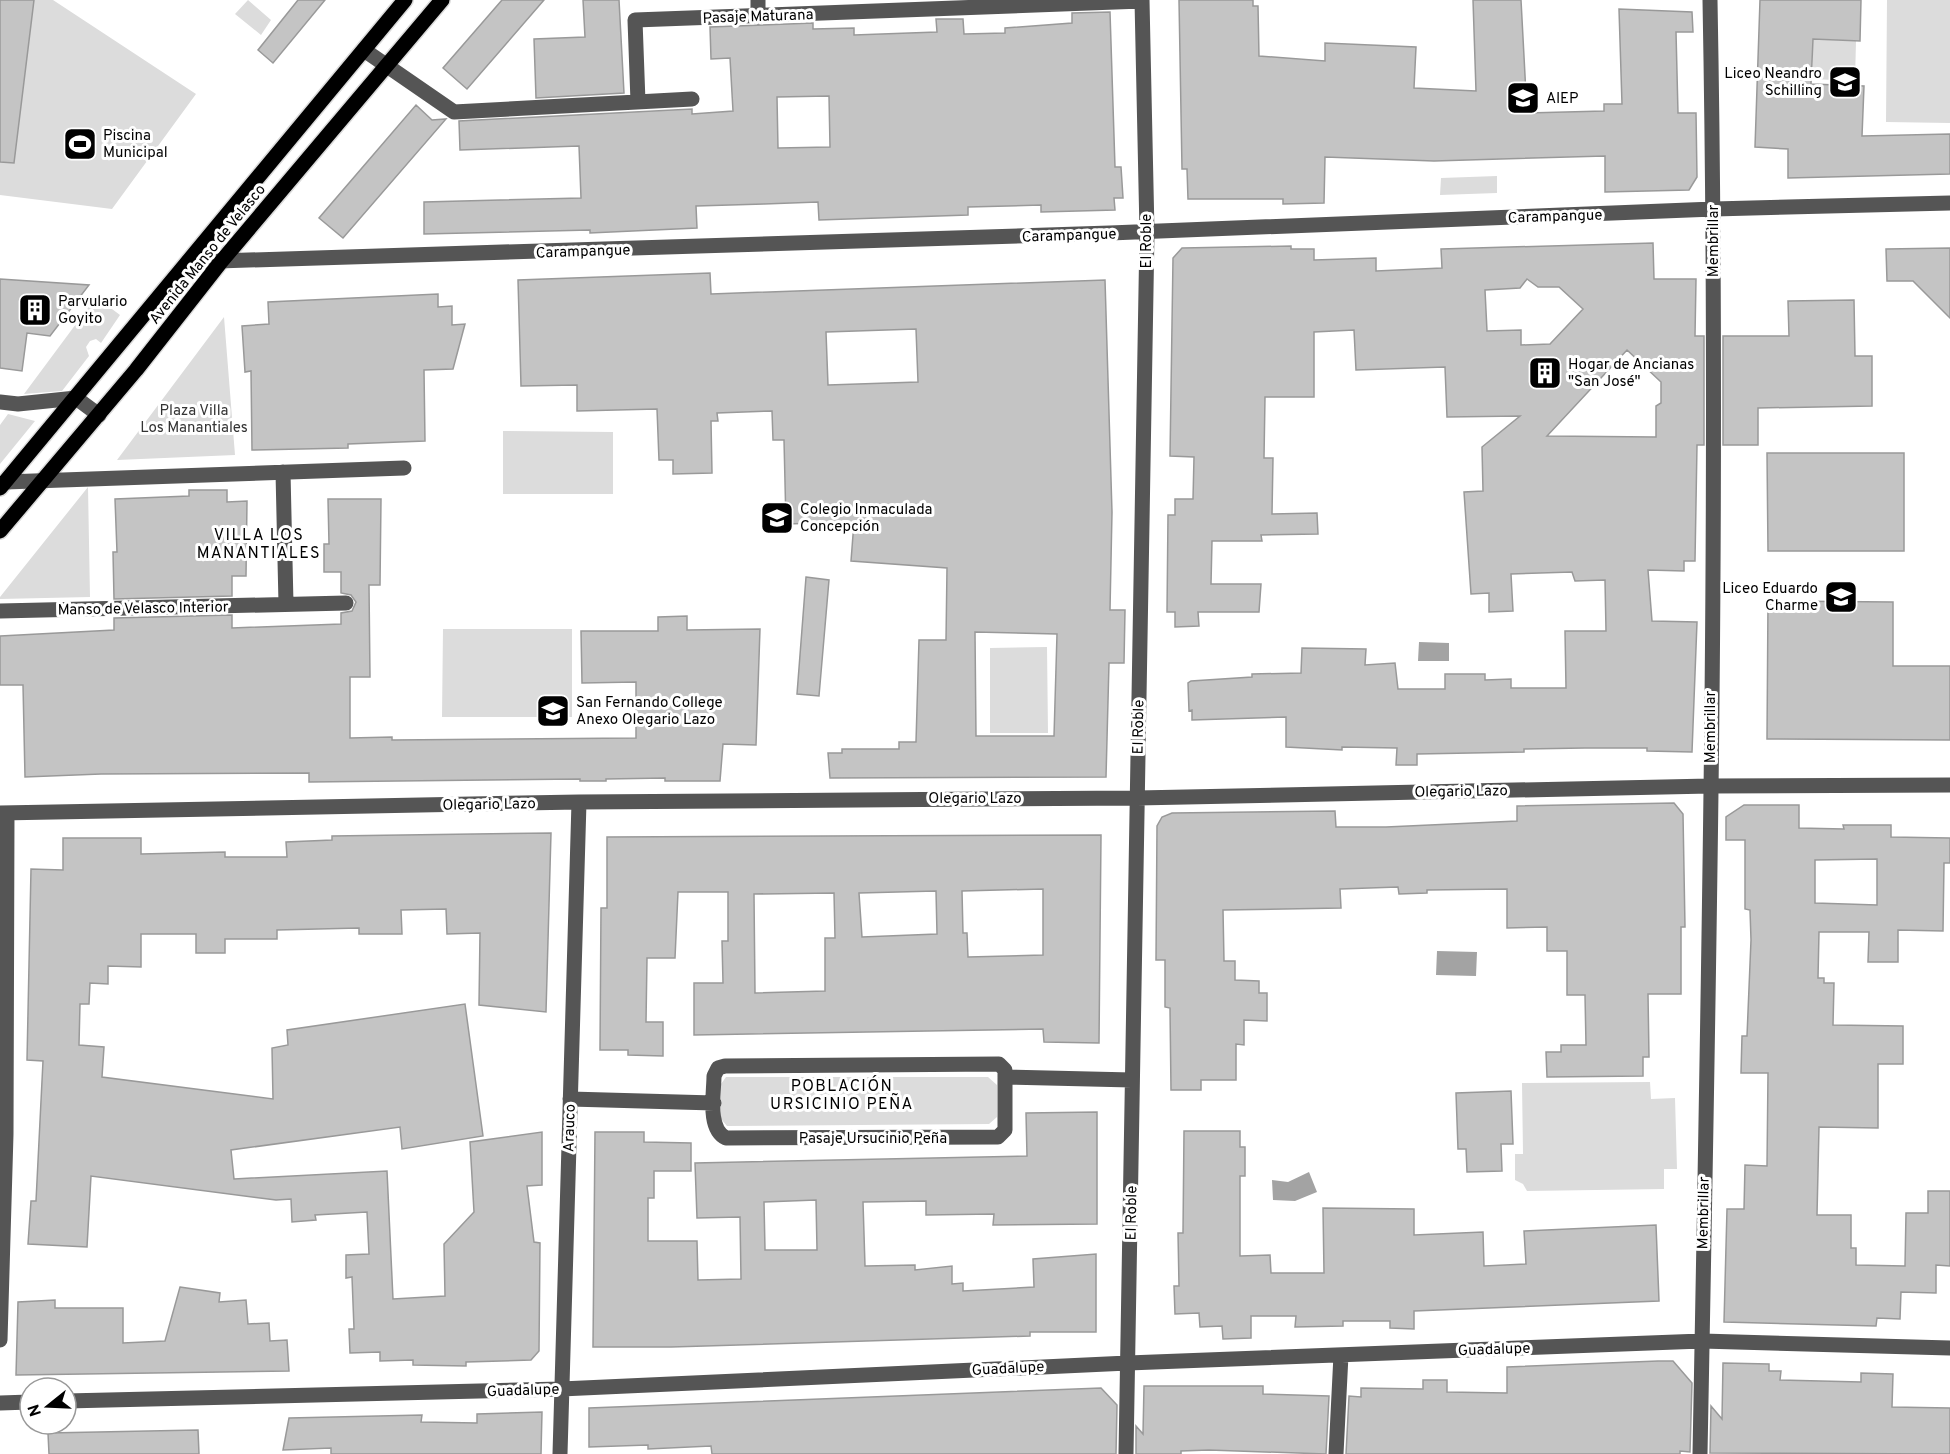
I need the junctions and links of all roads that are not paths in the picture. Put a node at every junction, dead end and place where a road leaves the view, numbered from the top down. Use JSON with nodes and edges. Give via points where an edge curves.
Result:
{"nodes":[{"id":1,"x":405,"y":0,"type":"edge"},
{"id":2,"x":442,"y":0,"type":"edge"},
{"id":3,"x":758,"y":0,"type":"edge"},
{"id":4,"x":1142,"y":0,"type":"edge"},
{"id":5,"x":1710,"y":0,"type":"edge"},
{"id":6,"x":758,"y":17,"type":"junction"},
{"id":7,"x":364,"y":50,"type":"junction"},
{"id":8,"x":387,"y":66,"type":"junction"},
{"id":9,"x":692,"y":99,"type":"dead end"},
{"id":10,"x":638,"y":102,"type":"junction"},
{"id":11,"x":1950,"y":203,"type":"edge"},
{"id":12,"x":1714,"y":209,"type":"junction"},
{"id":13,"x":1147,"y":232,"type":"junction"},
{"id":14,"x":188,"y":262,"type":"junction"},
{"id":15,"x":220,"y":263,"type":"junction"},
{"id":16,"x":76,"y":398,"type":"junction"},
{"id":17,"x":0,"y":402,"type":"edge"},
{"id":18,"x":99,"y":415,"type":"junction"},
{"id":19,"x":404,"y":468,"type":"dead end"},
{"id":20,"x":283,"y":472,"type":"junction"},
{"id":21,"x":44,"y":481,"type":"junction"},
{"id":22,"x":2,"y":485,"type":"edge"},
{"id":23,"x":0,"y":531,"type":"edge"},
{"id":24,"x":346,"y":603,"type":"dead end"},
{"id":25,"x":286,"y":604,"type":"junction"},
{"id":26,"x":0,"y":611,"type":"edge"},
{"id":27,"x":1950,"y":784,"type":"edge"},
{"id":28,"x":1710,"y":786,"type":"junction"},
{"id":29,"x":1137,"y":798,"type":"junction"},
{"id":30,"x":579,"y":802,"type":"junction"},
{"id":31,"x":3,"y":813,"type":"edge"},
{"id":32,"x":1005,"y":1077,"type":"junction"},
{"id":33,"x":1132,"y":1080,"type":"junction"},
{"id":34,"x":570,"y":1099,"type":"junction"},
{"id":35,"x":714,"y":1102,"type":"junction"},
{"id":36,"x":0,"y":1340,"type":"edge"},
{"id":37,"x":1702,"y":1341,"type":"junction"},
{"id":38,"x":1950,"y":1348,"type":"edge"},
{"id":39,"x":1341,"y":1355,"type":"junction"},
{"id":40,"x":1128,"y":1363,"type":"junction"},
{"id":41,"x":561,"y":1389,"type":"junction"},
{"id":42,"x":78,"y":1401,"type":"edge"},
{"id":43,"x":18,"y":1402,"type":"edge"},
{"id":44,"x":0,"y":1403,"type":"edge"},
{"id":45,"x":560,"y":1454,"type":"edge"},
{"id":46,"x":1126,"y":1454,"type":"edge"},
{"id":47,"x":1336,"y":1454,"type":"edge"},
{"id":48,"x":1700,"y":1454,"type":"edge"}],
"edges":[{"from":1,"to":7,"type":"main road","name":"Avenida Manso de Velasco"},
{"from":2,"to":8,"type":"main road","name":"Avenida Manso de Velasco"},
{"from":3,"to":6,"type":"street"},
{"from":4,"to":6,"type":"street","name":"Pasaje Maturana"},
{"from":4,"to":13,"type":"street","name":"El Roble"},
{"from":5,"to":12,"type":"street","name":"Membrillar"},
{"from":6,"to":10,"type":"street","name":"Pasaje Maturana","via":[[636,20]]},
{"from":7,"to":8,"type":"street"},
{"from":7,"to":14,"type":"main road","name":"Avenida Manso de Velasco"},
{"from":8,"to":10,"type":"street","via":[[454,112]]},
{"from":8,"to":15,"type":"main road","name":"Avenida Manso de Velasco"},
{"from":9,"to":10,"type":"street"},
{"from":11,"to":12,"type":"street","name":"Carampangue"},
{"from":12,"to":13,"type":"street","name":"Carampangue"},
{"from":12,"to":28,"type":"street","name":"Membrillar"},
{"from":13,"to":15,"type":"street","name":"Carampangue"},
{"from":13,"to":29,"type":"street","name":"El Roble"},
{"from":14,"to":15,"type":"street","name":"Carampangue"},
{"from":14,"to":16,"type":"main road","name":"Avenida Manso de Velasco"},
{"from":15,"to":18,"type":"main road","name":"Avenida Manso de Velasco"},
{"from":16,"to":17,"type":"street"},
{"from":16,"to":18,"type":"street"},
{"from":16,"to":22,"type":"main road","name":"Avenida Manso de Velasco"},
{"from":18,"to":21,"type":"main road","name":"Avenida Manso de Velasco"},
{"from":19,"to":20,"type":"street"},
{"from":20,"to":21,"type":"street"},
{"from":20,"to":25,"type":"street"},
{"from":21,"to":22,"type":"street"},
{"from":21,"to":23,"type":"main road","name":"Avenida Manso de Velasco"},
{"from":24,"to":25,"type":"street","name":"Manso de Velasco Interior"},
{"from":25,"to":26,"type":"street","name":"Manso de Velasco Interior"},
{"from":27,"to":28,"type":"street","name":"Olegario Lazo"},
{"from":28,"to":29,"type":"street","name":"Olegario Lazo"},
{"from":28,"to":37,"type":"street","name":"Membrillar"},
{"from":29,"to":30,"type":"street","name":"Olegario Lazo"},
{"from":29,"to":33,"type":"street","name":"El Roble"},
{"from":30,"to":31,"type":"street","name":"Olegario Lazo"},
{"from":30,"to":34,"type":"street","name":"Arauco"},
{"from":31,"to":36,"type":"street","via":[[6,1134]]},
{"from":32,"to":33,"type":"street"},
{"from":32,"to":35,"type":"street","name":"Pasaje Ursucinio Peña","via":[[999,1064],[724,1065],[714,1076]]},
{"from":32,"to":35,"type":"street","name":"Pasaje Ursucinio Peña","via":[[1005,1131],[998,1137],[726,1138],[715,1127]]},
{"from":33,"to":40,"type":"street","name":"El Roble"},
{"from":34,"to":35,"type":"street"},
{"from":34,"to":41,"type":"street","name":"Arauco"},
{"from":37,"to":38,"type":"street","name":"Guadalupe"},
{"from":37,"to":39,"type":"street","name":"Guadalupe"},
{"from":37,"to":48,"type":"street","name":"Membrillar"},
{"from":39,"to":40,"type":"street","name":"Guadalupe"},
{"from":39,"to":47,"type":"street"},
{"from":40,"to":41,"type":"street","name":"Guadalupe"},
{"from":40,"to":46,"type":"street","name":"El Roble"},
{"from":41,"to":42,"type":"street","name":"Guadalupe"},
{"from":41,"to":45,"type":"street","name":"Arauco"},
{"from":43,"to":44,"type":"street"}]}
